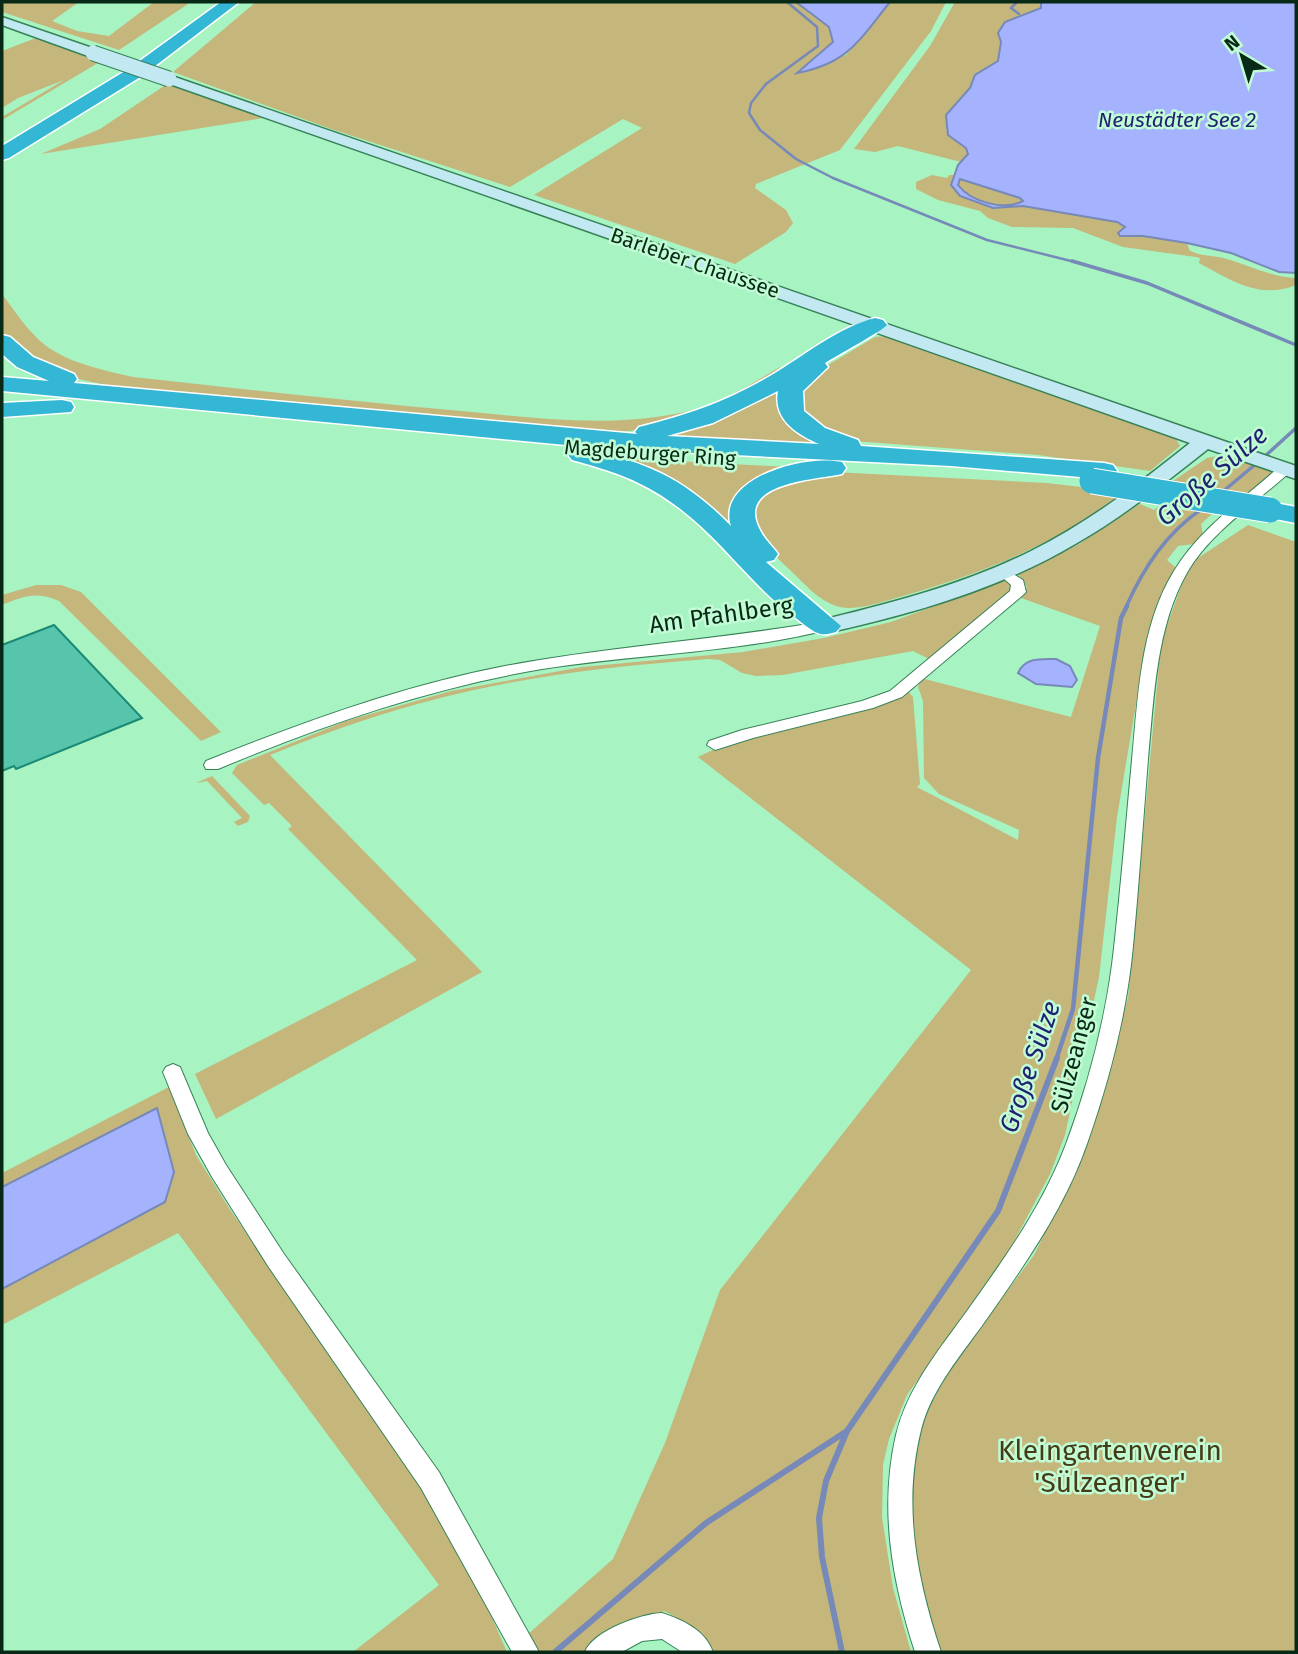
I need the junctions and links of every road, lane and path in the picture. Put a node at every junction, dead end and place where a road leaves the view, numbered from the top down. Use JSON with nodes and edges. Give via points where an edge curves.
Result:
{"nodes":[{"id":1,"x":213,"y":2,"type":"edge"},
{"id":2,"x":232,"y":2,"type":"edge"},
{"id":3,"x":2,"y":21,"type":"edge"},
{"id":4,"x":168,"y":50,"type":"junction"},
{"id":5,"x":127,"y":51,"type":"dead end"},
{"id":6,"x":96,"y":71,"type":"dead end"},
{"id":7,"x":2,"y":141,"type":"edge"},
{"id":8,"x":2,"y":154,"type":"edge"},
{"id":9,"x":2,"y":165,"type":"edge"},
{"id":10,"x":875,"y":326,"type":"junction"},
{"id":11,"x":2,"y":342,"type":"edge"},
{"id":12,"x":2,"y":384,"type":"edge"},
{"id":13,"x":2,"y":393,"type":"edge"},
{"id":14,"x":162,"y":404,"type":"junction"},
{"id":15,"x":2,"y":410,"type":"edge"},
{"id":16,"x":502,"y":437,"type":"junction"},
{"id":17,"x":1205,"y":441,"type":"junction"},
{"id":18,"x":951,"y":457,"type":"junction"},
{"id":19,"x":910,"y":465,"type":"junction"},
{"id":20,"x":1275,"y":465,"type":"edge"},
{"id":21,"x":1098,"y":476,"type":"junction"},
{"id":22,"x":1285,"y":507,"type":"edge"},
{"id":23,"x":1002,"y":571,"type":"junction"},
{"id":24,"x":826,"y":626,"type":"junction"},
{"id":25,"x":715,"y":746,"type":"dead end"},
{"id":26,"x":212,"y":765,"type":"dead end"},
{"id":27,"x":173,"y":1072,"type":"dead end"},
{"id":28,"x":526,"y":1652,"type":"edge"},
{"id":29,"x":598,"y":1652,"type":"edge"},
{"id":30,"x":700,"y":1652,"type":"edge"},
{"id":31,"x":928,"y":1652,"type":"edge"}],
"edges":[{"from":1,"to":7,"type":"highway","via":[[122,68]]},
{"from":2,"to":4,"type":"highway"},
{"from":3,"to":10,"type":"street","name":"Barleber Chaussee","bridge":true},
{"from":4,"to":8,"type":"highway"},
{"from":4,"to":9,"type":"highway","via":[[157,67],[112,100]]},
{"from":5,"to":6,"type":"highway"},
{"from":10,"to":16,"type":"highway","via":[[853,334],[732,408],[691,424],[622,434],[528,429]]},
{"from":10,"to":17,"type":"street","name":"Barleber Chaussee"},
{"from":10,"to":18,"type":"highway","via":[[797,382],[789,398],[792,413],[812,431],[844,443],[940,452]]},
{"from":11,"to":14,"type":"highway","via":[[25,362],[55,376]]},
{"from":12,"to":14,"type":"highway","name":"Magdeburger Ring"},
{"from":13,"to":14,"type":"highway","name":"Magdeburger Ring"},
{"from":14,"to":15,"type":"highway"},
{"from":14,"to":16,"type":"highway","name":"Magdeburger Ring"},
{"from":16,"to":18,"type":"highway","name":"Magdeburger Ring"},
{"from":16,"to":19,"type":"highway","name":"Magdeburger Ring","via":[[662,455]]},
{"from":16,"to":24,"type":"highway","via":[[505,447],[610,461],[661,481],[690,502],[802,611]]},
{"from":17,"to":20,"type":"street","name":"Barleber Chaussee"},
{"from":17,"to":23,"type":"street","name":"Am Pfahlberg","via":[[1092,525]]},
{"from":18,"to":21,"type":"highway","name":"Magdeburger Ring"},
{"from":19,"to":21,"type":"highway","name":"Magdeburger Ring"},
{"from":19,"to":24,"type":"highway","via":[[796,472],[762,485],[744,503],[741,521],[749,539],[819,607]]},
{"from":20,"to":31,"type":"street","name":"Sülzeanger","via":[[1191,556],[1155,634],[1116,1003],[1078,1142],[1024,1248],[930,1382],[912,1418],[903,1460],[899,1531],[909,1591]]},
{"from":21,"to":22,"type":"highway","name":"Magdeburger Ring","bridge":true},
{"from":23,"to":24,"type":"street","name":"Am Pfahlberg","via":[[920,601]]},
{"from":23,"to":25,"type":"street","via":[[1018,583],[1019,591],[902,691],[867,705]]},
{"from":24,"to":26,"type":"street","name":"Am Pfahlberg","via":[[546,664],[438,686],[332,716]]},
{"from":27,"to":28,"type":"street","via":[[219,1171],[430,1480]]},
{"from":29,"to":30,"type":"street","via":[[638,1629],[659,1624],[679,1630]]}]}
